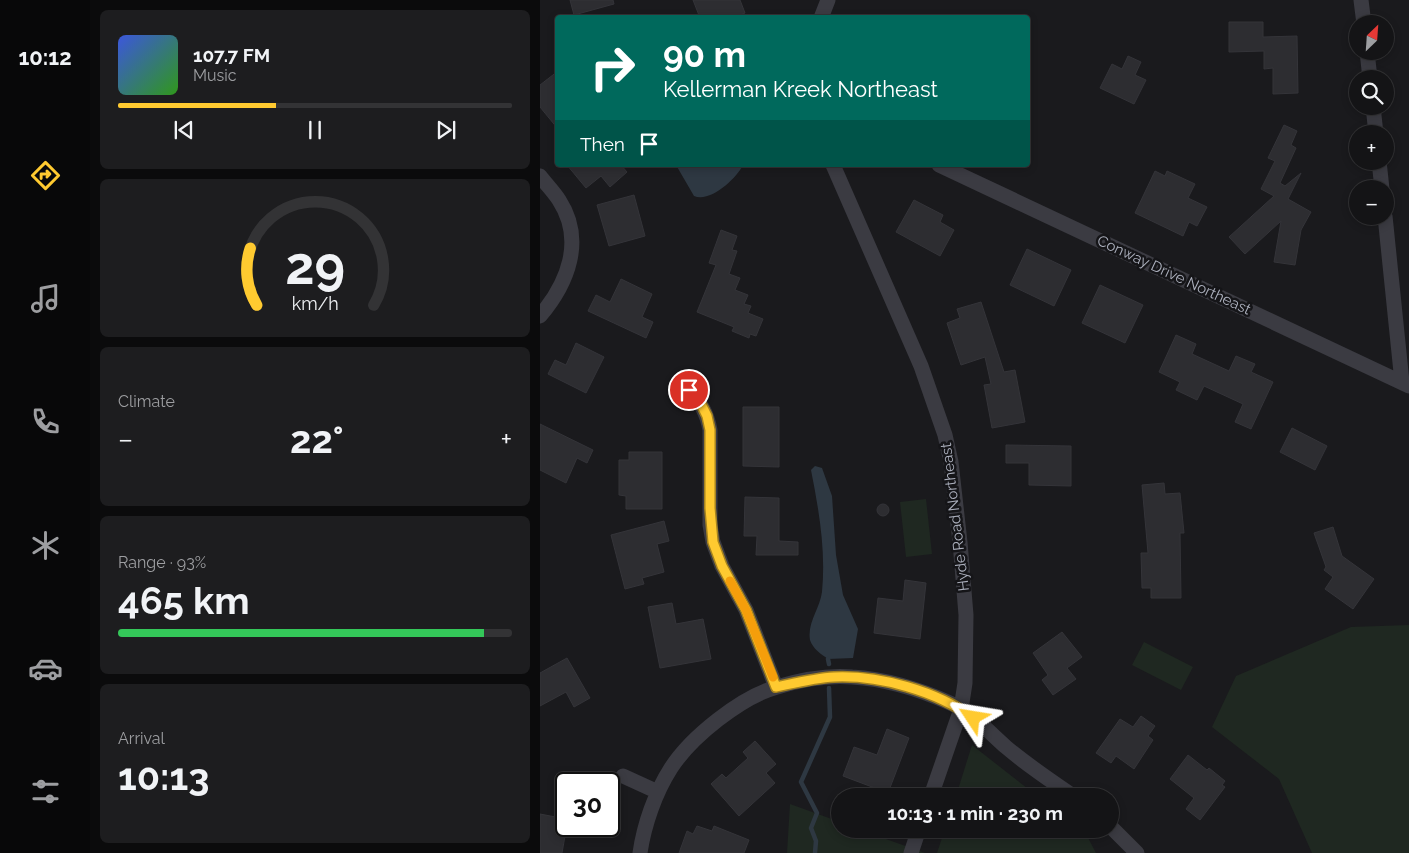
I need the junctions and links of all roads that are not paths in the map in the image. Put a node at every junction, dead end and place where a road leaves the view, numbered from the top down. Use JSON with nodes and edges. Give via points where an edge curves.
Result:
{"nodes":[{"id":1,"x":828,"y":0,"type":"edge"},
{"id":2,"x":1361,"y":0,"type":"edge"},
{"id":3,"x":822,"y":15,"type":"edge"},
{"id":4,"x":1363,"y":15,"type":"edge"},
{"id":5,"x":834,"y":167,"type":"edge"},
{"id":6,"x":943,"y":167,"type":"edge"},
{"id":7,"x":540,"y":176,"type":"edge"},
{"id":8,"x":1385,"y":225,"type":"edge"},
{"id":9,"x":540,"y":316,"type":"edge"},
{"id":10,"x":1406,"y":384,"type":"edge"},
{"id":11,"x":689,"y":390,"type":"dead end"},
{"id":12,"x":776,"y":687,"type":"junction"},
{"id":13,"x":962,"y":709,"type":"junction"},
{"id":14,"x":624,"y":776,"type":"dead end"},
{"id":15,"x":934,"y":788,"type":"edge"},
{"id":16,"x":1062,"y":788,"type":"edge"},
{"id":17,"x":658,"y":792,"type":"junction"},
{"id":18,"x":1119,"y":835,"type":"edge"},
{"id":19,"x":916,"y":838,"type":"edge"},
{"id":20,"x":640,"y":853,"type":"edge"},
{"id":21,"x":911,"y":853,"type":"edge"},
{"id":22,"x":1137,"y":853,"type":"edge"}],
"edges":[{"from":1,"to":3,"type":"street"},
{"from":2,"to":4,"type":"street"},
{"from":5,"to":13,"type":"street","name":"Hyde Road Northeast","via":[[920,366],[945,435],[951,462],[966,615]]},
{"from":6,"to":10,"type":"street","name":"Conway Drive Northeast"},
{"from":7,"to":9,"type":"street","via":[[566,214],[571,257],[564,282]]},
{"from":8,"to":10,"type":"street"},
{"from":11,"to":12,"type":"street","via":[[700,402],[710,430],[713,542],[746,610]]},
{"from":12,"to":13,"type":"street","via":[[832,677],[872,679],[898,684]]},
{"from":12,"to":17,"type":"street","via":[[732,710],[708,728],[671,768]]},
{"from":13,"to":15,"type":"street","name":"Hyde Road Northeast"},
{"from":13,"to":16,"type":"street"},
{"from":14,"to":17,"type":"street"},
{"from":17,"to":20,"type":"street"},
{"from":18,"to":22,"type":"street"},
{"from":19,"to":21,"type":"street"}]}
